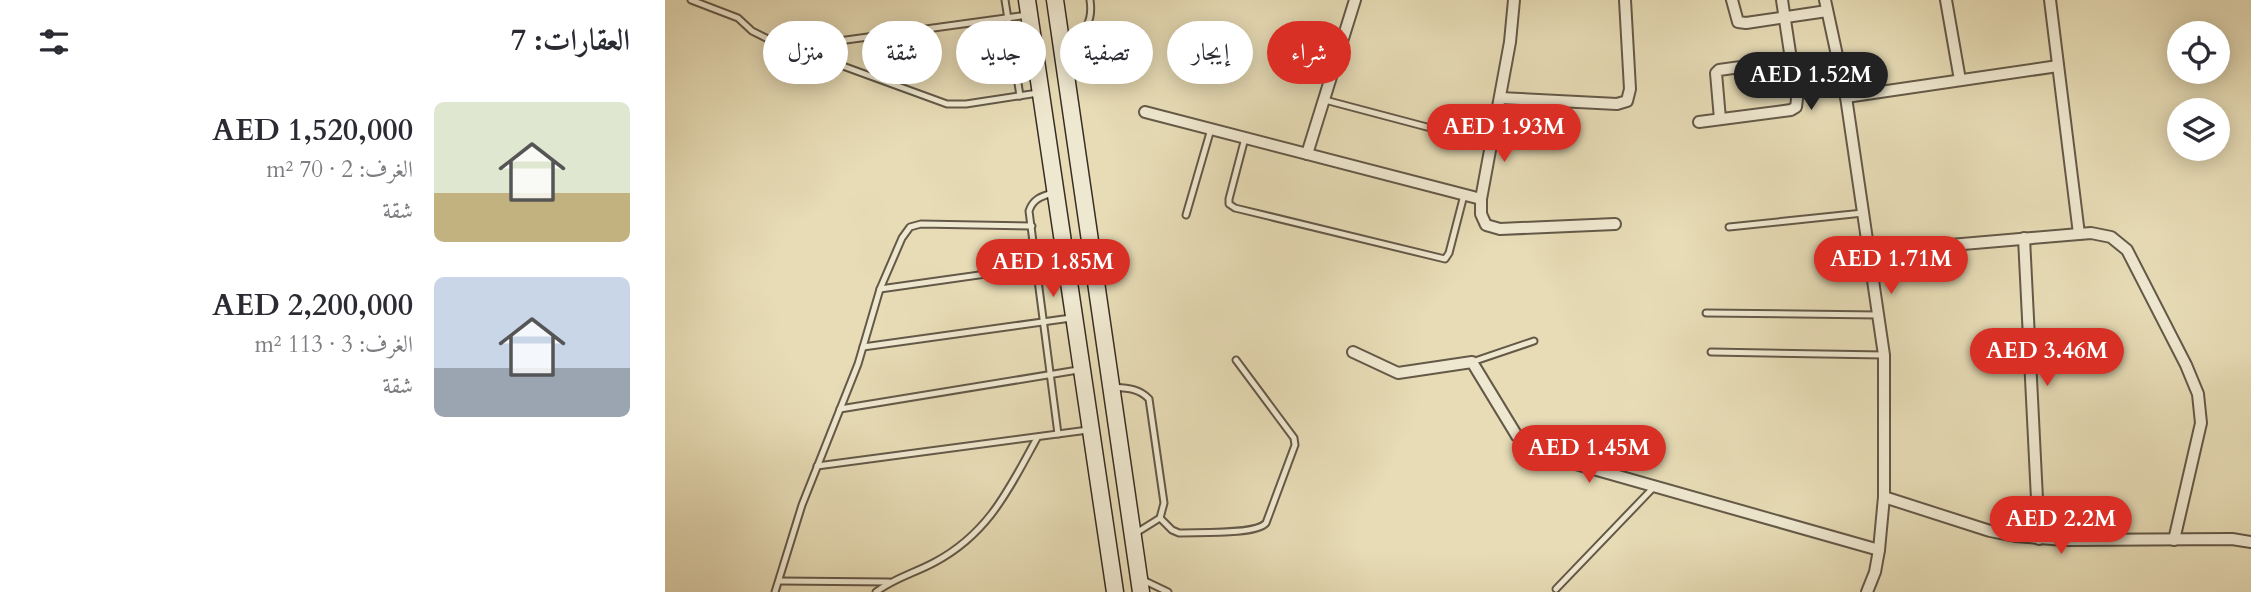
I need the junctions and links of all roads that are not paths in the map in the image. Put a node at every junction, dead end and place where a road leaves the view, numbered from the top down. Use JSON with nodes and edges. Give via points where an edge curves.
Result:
{"nodes":[{"id":1,"x":691,"y":0,"type":"edge"},
{"id":2,"x":1005,"y":0,"type":"edge"},
{"id":3,"x":1055,"y":0,"type":"edge"},
{"id":4,"x":1090,"y":0,"type":"edge"},
{"id":5,"x":1355,"y":0,"type":"edge"},
{"id":6,"x":1514,"y":0,"type":"edge"},
{"id":7,"x":1625,"y":0,"type":"edge"},
{"id":8,"x":1732,"y":0,"type":"edge"},
{"id":9,"x":1782,"y":0,"type":"edge"},
{"id":10,"x":1946,"y":0,"type":"edge"},
{"id":11,"x":2050,"y":0,"type":"edge"},
{"id":12,"x":1826,"y":5,"type":"edge"},
{"id":13,"x":1028,"y":7,"type":"edge"},
{"id":14,"x":1784,"y":17,"type":"junction"},
{"id":15,"x":1008,"y":18,"type":"junction"},
{"id":16,"x":1090,"y":21,"type":"edge"},
{"id":17,"x":1060,"y":34,"type":"edge"},
{"id":18,"x":763,"y":36,"type":"edge"},
{"id":19,"x":848,"y":40,"type":"edge"},
{"id":20,"x":1791,"y":61,"type":"junction"},
{"id":21,"x":2058,"y":66,"type":"junction"},
{"id":22,"x":848,"y":68,"type":"edge"},
{"id":23,"x":1959,"y":80,"type":"junction"},
{"id":24,"x":1067,"y":84,"type":"edge"},
{"id":25,"x":1041,"y":93,"type":"junction"},
{"id":26,"x":1020,"y":96,"type":"junction"},
{"id":27,"x":1846,"y":97,"type":"junction"},
{"id":28,"x":1500,"y":98,"type":"junction"},
{"id":29,"x":1325,"y":100,"type":"junction"},
{"id":30,"x":1145,"y":112,"type":"dead end"},
{"id":31,"x":1720,"y":119,"type":"junction"},
{"id":32,"x":1699,"y":122,"type":"dead end"},
{"id":33,"x":1210,"y":129,"type":"junction"},
{"id":34,"x":1245,"y":138,"type":"junction"},
{"id":35,"x":1492,"y":144,"type":"junction"},
{"id":36,"x":1307,"y":154,"type":"junction"},
{"id":37,"x":1056,"y":191,"type":"junction"},
{"id":38,"x":1464,"y":195,"type":"junction"},
{"id":39,"x":1481,"y":199,"type":"junction"},
{"id":40,"x":1863,"y":213,"type":"junction"},
{"id":41,"x":1186,"y":215,"type":"dead end"},
{"id":42,"x":1615,"y":224,"type":"dead end"},
{"id":43,"x":1032,"y":226,"type":"junction"},
{"id":44,"x":1729,"y":227,"type":"dead end"},
{"id":45,"x":2078,"y":234,"type":"junction"},
{"id":46,"x":2024,"y":238,"type":"junction"},
{"id":47,"x":1869,"y":252,"type":"junction"},
{"id":48,"x":1036,"y":267,"type":"junction"},
{"id":49,"x":880,"y":289,"type":"junction"},
{"id":50,"x":1706,"y":313,"type":"dead end"},
{"id":51,"x":1878,"y":315,"type":"junction"},
{"id":52,"x":1075,"y":318,"type":"junction"},
{"id":53,"x":1044,"y":322,"type":"junction"},
{"id":54,"x":1534,"y":341,"type":"dead end"},
{"id":55,"x":863,"y":348,"type":"junction"},
{"id":56,"x":1353,"y":352,"type":"dead end"},
{"id":57,"x":1711,"y":352,"type":"dead end"},
{"id":58,"x":1884,"y":355,"type":"junction"},
{"id":59,"x":1236,"y":360,"type":"dead end"},
{"id":60,"x":1472,"y":362,"type":"junction"},
{"id":61,"x":1083,"y":369,"type":"junction"},
{"id":62,"x":1051,"y":374,"type":"junction"},
{"id":63,"x":1112,"y":387,"type":"junction"},
{"id":64,"x":840,"y":410,"type":"junction"},
{"id":65,"x":1091,"y":429,"type":"junction"},
{"id":66,"x":1058,"y":435,"type":"junction"},
{"id":67,"x":1037,"y":438,"type":"junction"},
{"id":68,"x":817,"y":466,"type":"junction"},
{"id":69,"x":1654,"y":487,"type":"junction"},
{"id":70,"x":1884,"y":497,"type":"junction"},
{"id":71,"x":1160,"y":518,"type":"junction"},
{"id":72,"x":1133,"y":535,"type":"junction"},
{"id":73,"x":2039,"y":539,"type":"junction"},
{"id":74,"x":2174,"y":540,"type":"junction"},
{"id":75,"x":2251,"y":542,"type":"edge"},
{"id":76,"x":1879,"y":550,"type":"junction"},
{"id":77,"x":780,"y":581,"type":"junction"},
{"id":78,"x":890,"y":582,"type":"junction"},
{"id":79,"x":1140,"y":585,"type":"edge"},
{"id":80,"x":1556,"y":589,"type":"dead end"},
{"id":81,"x":775,"y":592,"type":"edge"},
{"id":82,"x":876,"y":592,"type":"edge"},
{"id":83,"x":1115,"y":592,"type":"edge"},
{"id":84,"x":1168,"y":592,"type":"edge"},
{"id":85,"x":1867,"y":592,"type":"edge"}],
"edges":[{"from":1,"to":18,"type":"lane","via":[[726,12]]},
{"from":2,"to":15,"type":"lane"},
{"from":3,"to":17,"type":"street"},
{"from":4,"to":16,"type":"lane"},
{"from":5,"to":29,"type":"street"},
{"from":6,"to":28,"type":"street"},
{"from":7,"to":28,"type":"street","via":[[1627,100],[1618,104]]},
{"from":8,"to":14,"type":"street","via":[[1738,22]]},
{"from":9,"to":14,"type":"street"},
{"from":10,"to":23,"type":"street"},
{"from":11,"to":21,"type":"street"},
{"from":12,"to":14,"type":"street"},
{"from":12,"to":27,"type":"street"},
{"from":13,"to":15,"type":"lane"},
{"from":13,"to":25,"type":"street"},
{"from":14,"to":20,"type":"street"},
{"from":15,"to":19,"type":"lane"},
{"from":15,"to":26,"type":"lane"},
{"from":20,"to":31,"type":"street","via":[[1719,70]]},
{"from":20,"to":31,"type":"street","via":[[1796,107]]},
{"from":21,"to":23,"type":"street"},
{"from":21,"to":45,"type":"street"},
{"from":22,"to":26,"type":"lane","via":[[947,104]]},
{"from":23,"to":27,"type":"street"},
{"from":24,"to":63,"type":"street"},
{"from":25,"to":26,"type":"lane"},
{"from":25,"to":37,"type":"street"},
{"from":27,"to":40,"type":"street"},
{"from":28,"to":35,"type":"street"},
{"from":29,"to":35,"type":"lane"},
{"from":29,"to":36,"type":"street"},
{"from":30,"to":33,"type":"street"},
{"from":31,"to":32,"type":"street"},
{"from":33,"to":34,"type":"street"},
{"from":33,"to":41,"type":"lane"},
{"from":34,"to":36,"type":"street"},
{"from":34,"to":38,"type":"lane","via":[[1229,199],[1235,208],[1445,259]]},
{"from":35,"to":39,"type":"street"},
{"from":36,"to":38,"type":"street"},
{"from":37,"to":43,"type":"lane","via":[[1032,203]]},
{"from":37,"to":52,"type":"street"},
{"from":38,"to":39,"type":"street"},
{"from":39,"to":42,"type":"street","via":[[1486,225],[1500,229]]},
{"from":40,"to":44,"type":"lane"},
{"from":40,"to":47,"type":"street"},
{"from":43,"to":48,"type":"lane"},
{"from":43,"to":49,"type":"lane","via":[[911,227]]},
{"from":45,"to":46,"type":"street"},
{"from":45,"to":74,"type":"street","via":[[2111,237],[2127,250],[2198,394],[2201,423]]},
{"from":46,"to":47,"type":"street"},
{"from":46,"to":73,"type":"street"},
{"from":47,"to":51,"type":"street"},
{"from":48,"to":49,"type":"lane"},
{"from":48,"to":53,"type":"lane"},
{"from":49,"to":55,"type":"lane"},
{"from":50,"to":51,"type":"lane"},
{"from":51,"to":58,"type":"street"},
{"from":52,"to":53,"type":"lane"},
{"from":52,"to":61,"type":"street"},
{"from":53,"to":55,"type":"lane"},
{"from":53,"to":62,"type":"lane"},
{"from":54,"to":60,"type":"lane"},
{"from":55,"to":64,"type":"lane"},
{"from":56,"to":60,"type":"street","via":[[1398,373]]},
{"from":57,"to":58,"type":"lane"},
{"from":58,"to":70,"type":"street"},
{"from":59,"to":71,"type":"lane","via":[[1294,438],[1266,523],[1250,530],[1179,533]]},
{"from":60,"to":69,"type":"street","via":[[1517,436],[1537,453]]},
{"from":61,"to":62,"type":"lane"},
{"from":61,"to":65,"type":"street"},
{"from":62,"to":64,"type":"lane"},
{"from":62,"to":66,"type":"lane"},
{"from":63,"to":71,"type":"lane","via":[[1136,390],[1149,399],[1164,503]]},
{"from":63,"to":72,"type":"street"},
{"from":64,"to":68,"type":"lane"},
{"from":65,"to":66,"type":"lane"},
{"from":65,"to":83,"type":"street"},
{"from":66,"to":67,"type":"lane"},
{"from":67,"to":68,"type":"lane"},
{"from":67,"to":78,"type":"lane","via":[[1001,504],[980,527],[934,563]]},
{"from":68,"to":77,"type":"lane"},
{"from":69,"to":76,"type":"street"},
{"from":69,"to":80,"type":"lane"},
{"from":70,"to":73,"type":"street","via":[[1990,531]]},
{"from":70,"to":76,"type":"street"},
{"from":71,"to":72,"type":"lane"},
{"from":72,"to":79,"type":"street"},
{"from":73,"to":74,"type":"street"},
{"from":74,"to":75,"type":"street"},
{"from":76,"to":85,"type":"street"},
{"from":77,"to":78,"type":"lane"},
{"from":77,"to":81,"type":"lane"},
{"from":78,"to":82,"type":"lane"},
{"from":79,"to":84,"type":"lane"}]}
